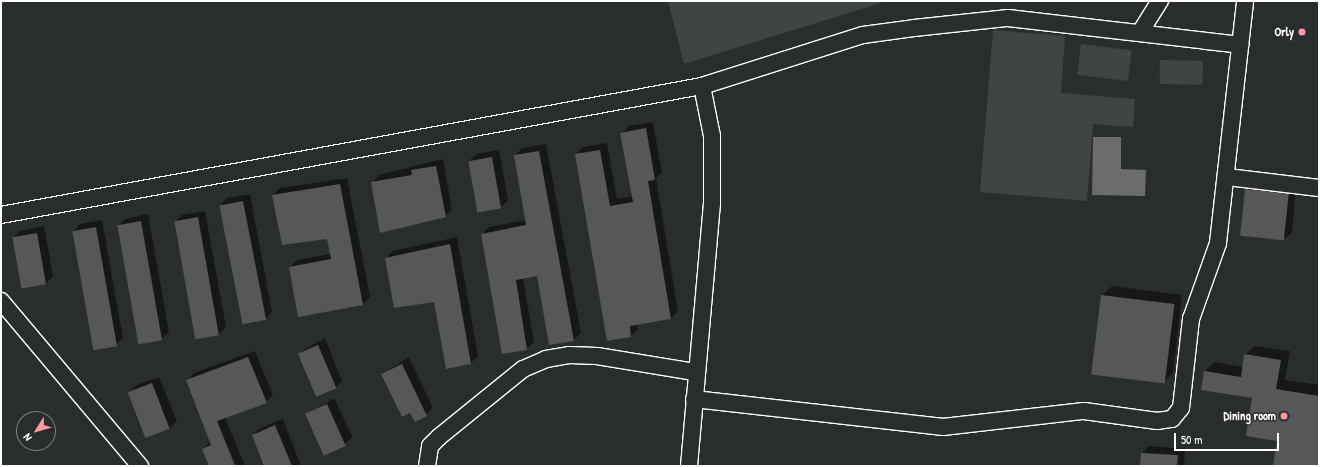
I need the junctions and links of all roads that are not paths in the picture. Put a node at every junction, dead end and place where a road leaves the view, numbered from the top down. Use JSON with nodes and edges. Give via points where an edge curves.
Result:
{"nodes":[{"id":1,"x":1160,"y":1,"type":"edge"},
{"id":2,"x":1245,"y":1,"type":"edge"},
{"id":3,"x":1141,"y":31,"type":"junction"},
{"id":4,"x":1240,"y":45,"type":"junction"},
{"id":5,"x":702,"y":86,"type":"junction"},
{"id":6,"x":1227,"y":177,"type":"junction"},
{"id":7,"x":1319,"y":188,"type":"edge"},
{"id":8,"x":1,"y":216,"type":"edge"},
{"id":9,"x":1,"y":301,"type":"edge"},
{"id":10,"x":695,"y":372,"type":"junction"},
{"id":11,"x":694,"y":399,"type":"junction"},
{"id":12,"x":140,"y":466,"type":"edge"},
{"id":13,"x":427,"y":466,"type":"edge"},
{"id":14,"x":689,"y":466,"type":"edge"}],
"edges":[{"from":1,"to":3,"type":"street"},
{"from":2,"to":4,"type":"street"},
{"from":3,"to":4,"type":"street"},
{"from":3,"to":5,"type":"street","via":[[1008,18],[914,28],[863,35]]},
{"from":4,"to":6,"type":"street"},
{"from":5,"to":8,"type":"street"},
{"from":5,"to":10,"type":"street","via":[[712,136],[712,204]]},
{"from":6,"to":7,"type":"street"},
{"from":6,"to":11,"type":"street","via":[[1218,244],[1191,319],[1181,408],[1172,419],[1157,421],[1084,411],[943,426]]},
{"from":9,"to":12,"type":"street"},
{"from":10,"to":11,"type":"street"},
{"from":10,"to":13,"type":"street","via":[[597,356],[569,355],[546,359],[523,369],[439,437],[430,446]]},
{"from":11,"to":14,"type":"street"}]}
